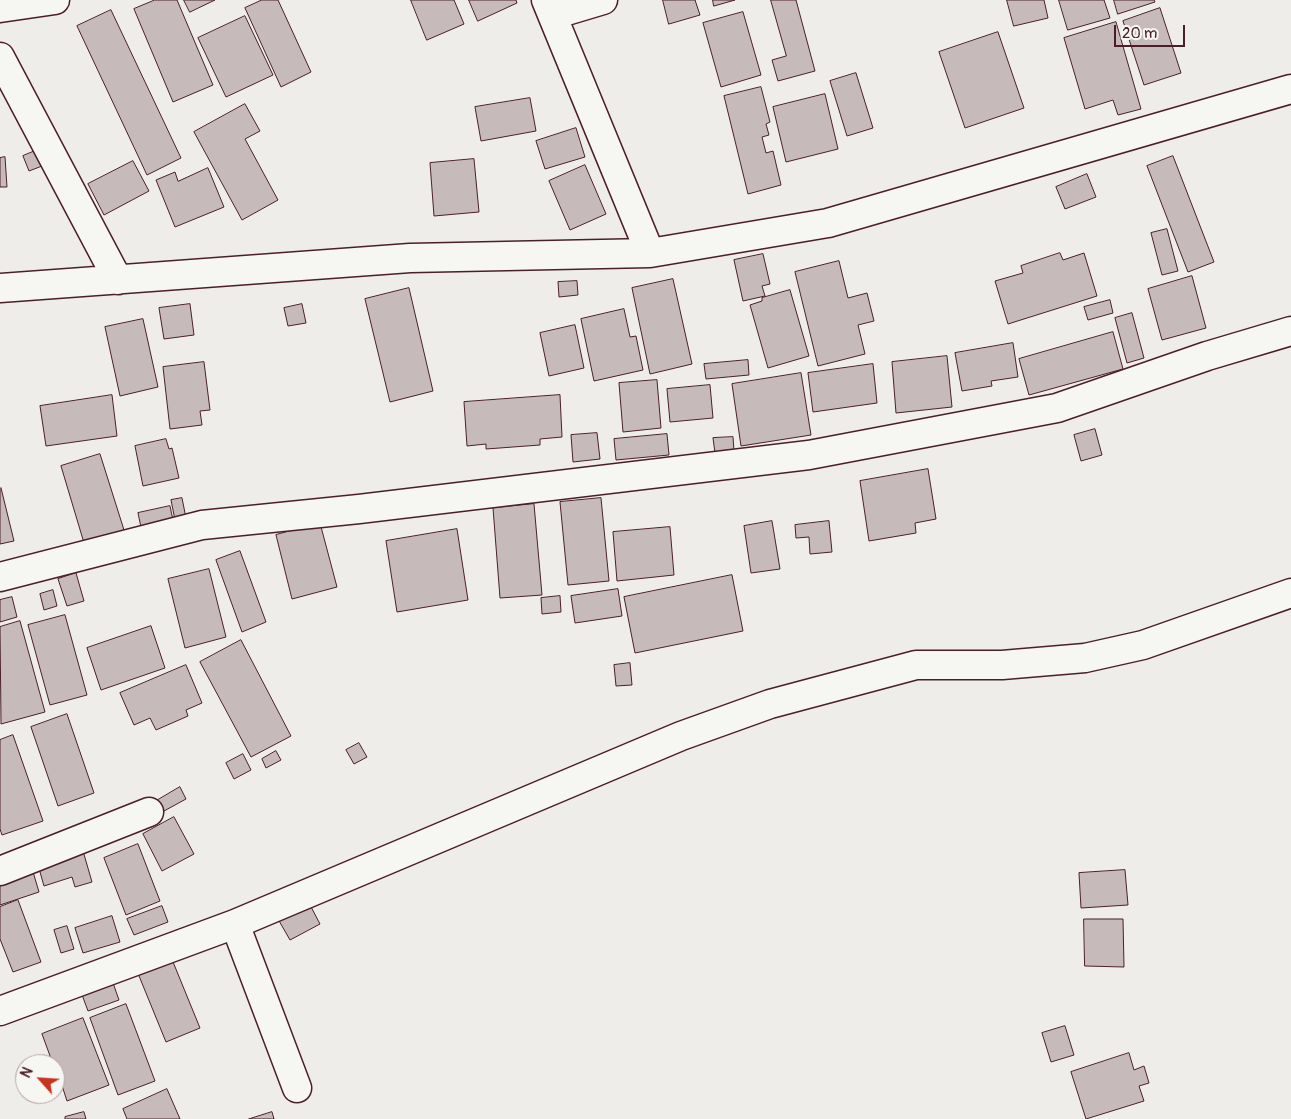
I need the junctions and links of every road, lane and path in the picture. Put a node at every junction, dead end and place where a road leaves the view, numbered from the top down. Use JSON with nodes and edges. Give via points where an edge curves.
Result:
{"nodes":[{"id":1,"x":56,"y":0,"type":"edge"},
{"id":2,"x":602,"y":0,"type":"edge"},
{"id":3,"x":549,"y":7,"type":"edge"},
{"id":4,"x":0,"y":8,"type":"edge"},
{"id":5,"x":0,"y":57,"type":"edge"},
{"id":6,"x":1291,"y":88,"type":"edge"},
{"id":7,"x":650,"y":253,"type":"junction"},
{"id":8,"x":118,"y":280,"type":"junction"},
{"id":9,"x":0,"y":288,"type":"edge"},
{"id":10,"x":1291,"y":331,"type":"edge"},
{"id":11,"x":0,"y":577,"type":"edge"},
{"id":12,"x":1291,"y":594,"type":"edge"},
{"id":13,"x":149,"y":812,"type":"dead end"},
{"id":14,"x":0,"y":871,"type":"edge"},
{"id":15,"x":235,"y":924,"type":"junction"},
{"id":16,"x":0,"y":1011,"type":"edge"},
{"id":17,"x":297,"y":1088,"type":"dead end"}],
"edges":[{"from":1,"to":4,"type":"street"},
{"from":2,"to":3,"type":"street"},
{"from":3,"to":7,"type":"street"},
{"from":5,"to":8,"type":"street"},
{"from":6,"to":7,"type":"street","via":[[828,223]]},
{"from":7,"to":8,"type":"street","via":[[410,258]]},
{"from":8,"to":9,"type":"street"},
{"from":10,"to":11,"type":"street","via":[[1207,356],[1057,408],[809,455],[358,510],[202,525]]},
{"from":12,"to":15,"type":"street","via":[[1142,645],[1095,656],[1002,665],[916,665],[770,704],[681,736]]},
{"from":13,"to":14,"type":"street"},
{"from":15,"to":16,"type":"street"},
{"from":15,"to":17,"type":"street"}]}
